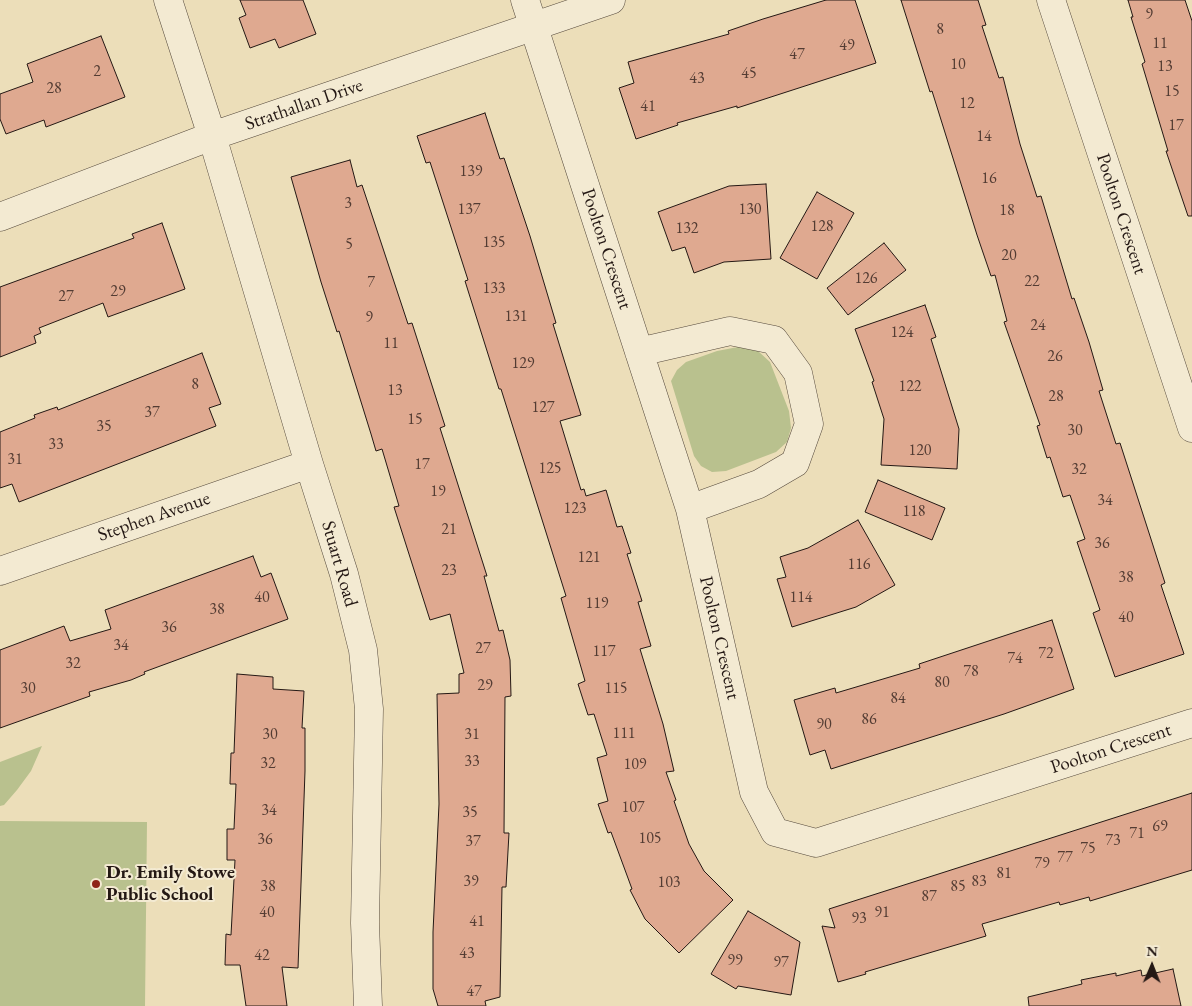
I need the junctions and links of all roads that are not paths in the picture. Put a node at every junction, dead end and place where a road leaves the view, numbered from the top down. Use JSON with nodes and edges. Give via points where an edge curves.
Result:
{"nodes":[{"id":1,"x":168,"y":0,"type":"edge"},
{"id":2,"x":525,"y":0,"type":"edge"},
{"id":3,"x":611,"y":0,"type":"edge"},
{"id":4,"x":1050,"y":0,"type":"edge"},
{"id":5,"x":533,"y":26,"type":"junction"},
{"id":6,"x":212,"y":136,"type":"junction"},
{"id":7,"x":0,"y":217,"type":"edge"},
{"id":8,"x":639,"y":352,"type":"junction"},
{"id":9,"x":1192,"y":428,"type":"edge"},
{"id":10,"x":309,"y":464,"type":"junction"},
{"id":11,"x":690,"y":509,"type":"junction"},
{"id":12,"x":0,"y":571,"type":"edge"},
{"id":13,"x":1192,"y":723,"type":"edge"},
{"id":14,"x":368,"y":1006,"type":"edge"}],
"edges":[{"from":1,"to":6,"type":"street","name":"Stuart Road"},
{"from":2,"to":5,"type":"street","name":"Poolton Crescent"},
{"from":3,"to":5,"type":"street","name":"Strathallan Drive"},
{"from":4,"to":9,"type":"street","name":"Poolton Crescent"},
{"from":5,"to":6,"type":"street","name":"Strathallan Drive"},
{"from":5,"to":8,"type":"street","name":"Poolton Crescent"},
{"from":6,"to":7,"type":"street","name":"Strathallan Drive"},
{"from":6,"to":10,"type":"street","name":"Stuart Road"},
{"from":8,"to":11,"type":"street","name":"Poolton Crescent"},
{"from":8,"to":11,"type":"street","via":[[730,331],[774,340],[798,373],[809,424],[795,463],[759,484]]},
{"from":10,"to":12,"type":"street","name":"Stephen Avenue"},
{"from":10,"to":14,"type":"street","name":"Stuart Road","via":[[344,574],[363,650],[369,709],[365,923]]},
{"from":11,"to":13,"type":"street","name":"Poolton Crescent","via":[[754,792],[776,832],[816,843]]}]}
